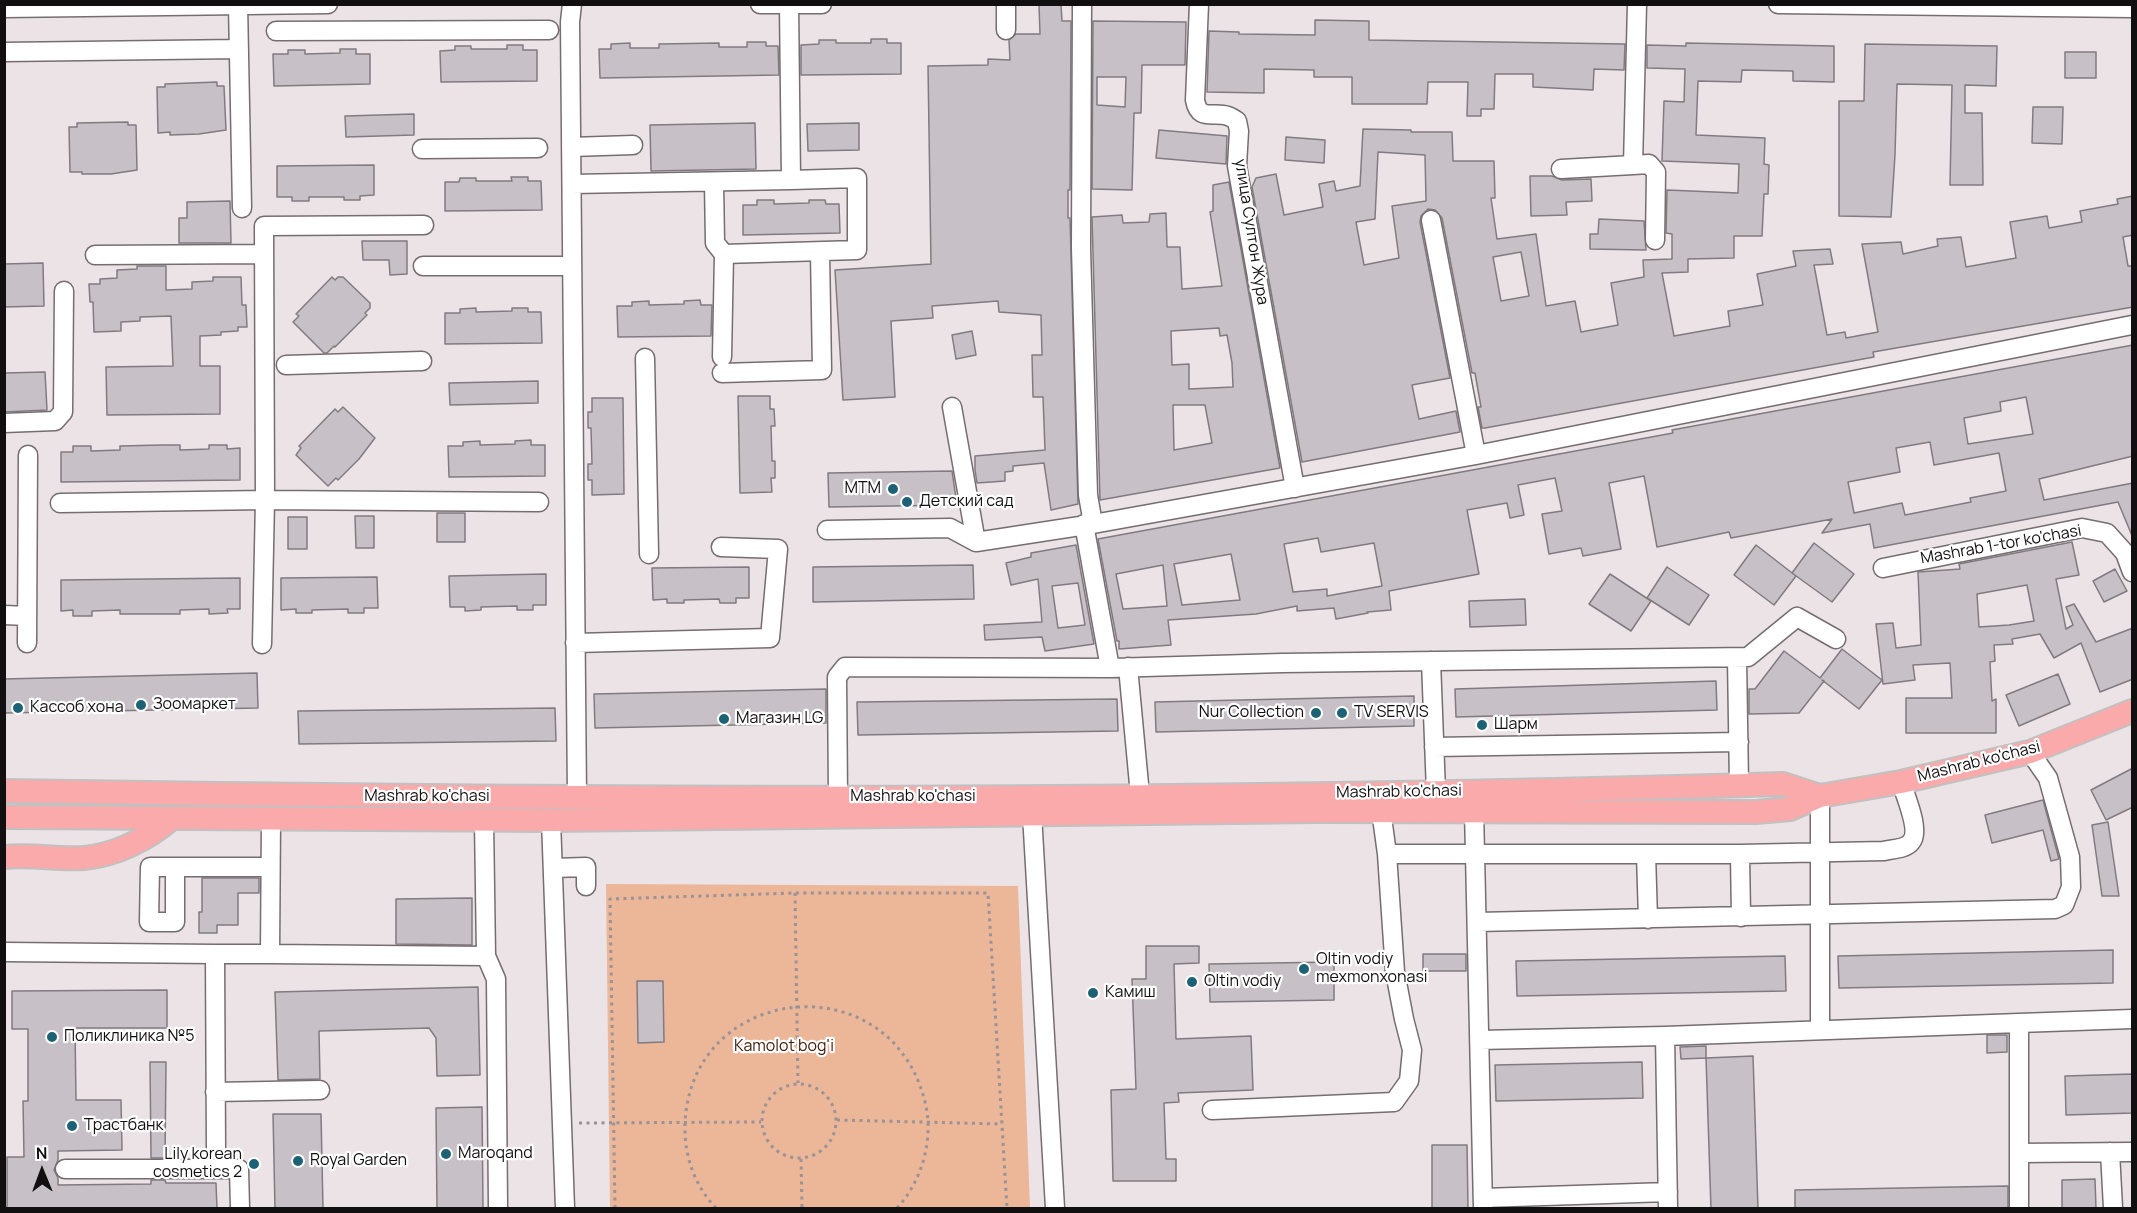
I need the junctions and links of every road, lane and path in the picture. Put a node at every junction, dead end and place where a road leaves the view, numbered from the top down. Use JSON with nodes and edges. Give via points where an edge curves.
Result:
{"nodes":[{"id":1,"x":328,"y":4,"type":"edge"},
{"id":2,"x":572,"y":4,"type":"edge"},
{"id":3,"x":760,"y":4,"type":"edge"},
{"id":4,"x":822,"y":4,"type":"edge"},
{"id":5,"x":1006,"y":4,"type":"edge"},
{"id":6,"x":1082,"y":4,"type":"edge"},
{"id":7,"x":1199,"y":4,"type":"edge"},
{"id":8,"x":1637,"y":4,"type":"edge"},
{"id":9,"x":1778,"y":4,"type":"edge"},
{"id":10,"x":238,"y":5,"type":"edge"},
{"id":11,"x":789,"y":5,"type":"edge"},
{"id":12,"x":4,"y":8,"type":"edge"},
{"id":13,"x":2133,"y":8,"type":"edge"},
{"id":14,"x":549,"y":30,"type":"dead end"},
{"id":15,"x":1006,"y":30,"type":"dead end"},
{"id":16,"x":276,"y":31,"type":"dead end"},
{"id":17,"x":239,"y":49,"type":"junction"},
{"id":18,"x":4,"y":52,"type":"edge"},
{"id":19,"x":633,"y":145,"type":"dead end"},
{"id":20,"x":571,"y":147,"type":"junction"},
{"id":21,"x":538,"y":148,"type":"dead end"},
{"id":22,"x":422,"y":149,"type":"dead end"},
{"id":23,"x":1633,"y":165,"type":"junction"},
{"id":24,"x":1561,"y":169,"type":"dead end"},
{"id":25,"x":791,"y":180,"type":"junction"},
{"id":26,"x":714,"y":182,"type":"junction"},
{"id":27,"x":572,"y":184,"type":"junction"},
{"id":28,"x":242,"y":208,"type":"dead end"},
{"id":29,"x":1431,"y":220,"type":"dead end"},
{"id":30,"x":424,"y":225,"type":"dead end"},
{"id":31,"x":1655,"y":240,"type":"dead end"},
{"id":32,"x":820,"y":252,"type":"junction"},
{"id":33,"x":264,"y":254,"type":"junction"},
{"id":34,"x":724,"y":254,"type":"junction"},
{"id":35,"x":95,"y":255,"type":"dead end"},
{"id":36,"x":423,"y":266,"type":"dead end"},
{"id":37,"x":572,"y":266,"type":"junction"},
{"id":38,"x":64,"y":291,"type":"dead end"},
{"id":39,"x":2133,"y":325,"type":"edge"},
{"id":40,"x":645,"y":358,"type":"dead end"},
{"id":41,"x":422,"y":362,"type":"dead end"},
{"id":42,"x":286,"y":365,"type":"dead end"},
{"id":43,"x":952,"y":407,"type":"dead end"},
{"id":44,"x":4,"y":423,"type":"edge"},
{"id":45,"x":28,"y":455,"type":"dead end"},
{"id":46,"x":1476,"y":455,"type":"junction"},
{"id":47,"x":1295,"y":488,"type":"junction"},
{"id":48,"x":265,"y":500,"type":"junction"},
{"id":49,"x":539,"y":502,"type":"dead end"},
{"id":50,"x":60,"y":503,"type":"dead end"},
{"id":51,"x":1089,"y":524,"type":"junction"},
{"id":52,"x":828,"y":530,"type":"dead end"},
{"id":53,"x":976,"y":542,"type":"junction"},
{"id":54,"x":721,"y":547,"type":"dead end"},
{"id":55,"x":649,"y":554,"type":"dead end"},
{"id":56,"x":1883,"y":568,"type":"dead end"},
{"id":57,"x":2133,"y":572,"type":"edge"},
{"id":58,"x":4,"y":615,"type":"edge"},
{"id":59,"x":27,"y":616,"type":"junction"},
{"id":60,"x":1836,"y":639,"type":"dead end"},
{"id":61,"x":575,"y":643,"type":"junction"},
{"id":62,"x":27,"y":644,"type":"dead end"},
{"id":63,"x":262,"y":644,"type":"dead end"},
{"id":64,"x":1737,"y":658,"type":"junction"},
{"id":65,"x":1431,"y":661,"type":"junction"},
{"id":66,"x":1119,"y":667,"type":"junction"},
{"id":67,"x":2133,"y":711,"type":"edge"},
{"id":68,"x":1738,"y":742,"type":"junction"},
{"id":69,"x":1434,"y":747,"type":"junction"},
{"id":70,"x":2030,"y":752,"type":"junction"},
{"id":71,"x":1900,"y":782,"type":"junction"},
{"id":72,"x":1739,"y":785,"type":"junction"},
{"id":73,"x":4,"y":791,"type":"edge"},
{"id":74,"x":1436,"y":792,"type":"junction"},
{"id":75,"x":1140,"y":795,"type":"junction"},
{"id":76,"x":1820,"y":796,"type":"junction"},
{"id":77,"x":838,"y":797,"type":"junction"},
{"id":78,"x":578,"y":798,"type":"junction"},
{"id":79,"x":1317,"y":802,"type":"junction"},
{"id":80,"x":1381,"y":810,"type":"junction"},
{"id":81,"x":1474,"y":810,"type":"junction"},
{"id":82,"x":1032,"y":814,"type":"junction"},
{"id":83,"x":4,"y":817,"type":"edge"},
{"id":84,"x":172,"y":818,"type":"junction"},
{"id":85,"x":271,"y":819,"type":"junction"},
{"id":86,"x":484,"y":820,"type":"junction"},
{"id":87,"x":551,"y":820,"type":"junction"},
{"id":88,"x":1474,"y":853,"type":"junction"},
{"id":89,"x":1820,"y":853,"type":"junction"},
{"id":90,"x":1387,"y":854,"type":"junction"},
{"id":91,"x":1646,"y":854,"type":"junction"},
{"id":92,"x":1740,"y":854,"type":"junction"},
{"id":93,"x":4,"y":857,"type":"edge"},
{"id":94,"x":175,"y":867,"type":"dead end"},
{"id":95,"x":270,"y":867,"type":"junction"},
{"id":96,"x":553,"y":868,"type":"junction"},
{"id":97,"x":586,"y":886,"type":"dead end"},
{"id":98,"x":795,"y":893,"type":"junction"},
{"id":99,"x":1820,"y":915,"type":"junction"},
{"id":100,"x":1741,"y":916,"type":"junction"},
{"id":101,"x":1648,"y":919,"type":"junction"},
{"id":102,"x":1477,"y":922,"type":"junction"},
{"id":103,"x":4,"y":952,"type":"edge"},
{"id":104,"x":215,"y":954,"type":"junction"},
{"id":105,"x":270,"y":954,"type":"junction"},
{"id":106,"x":486,"y":956,"type":"junction"},
{"id":107,"x":797,"y":1006,"type":"junction"},
{"id":108,"x":2133,"y":1020,"type":"edge"},
{"id":109,"x":2019,"y":1023,"type":"junction"},
{"id":110,"x":1820,"y":1030,"type":"junction"},
{"id":111,"x":1665,"y":1036,"type":"junction"},
{"id":112,"x":1479,"y":1040,"type":"junction"},
{"id":113,"x":798,"y":1083,"type":"junction"},
{"id":114,"x":320,"y":1090,"type":"dead end"},
{"id":115,"x":215,"y":1092,"type":"junction"},
{"id":116,"x":1212,"y":1110,"type":"dead end"},
{"id":117,"x":837,"y":1120,"type":"junction"},
{"id":118,"x":762,"y":1122,"type":"junction"},
{"id":119,"x":928,"y":1122,"type":"junction"},
{"id":120,"x":562,"y":1123,"type":"junction"},
{"id":121,"x":612,"y":1123,"type":"junction"},
{"id":122,"x":685,"y":1123,"type":"junction"},
{"id":123,"x":1002,"y":1124,"type":"junction"},
{"id":124,"x":216,"y":1151,"type":"dead end"},
{"id":125,"x":2110,"y":1152,"type":"junction"},
{"id":126,"x":2133,"y":1152,"type":"edge"},
{"id":127,"x":2019,"y":1153,"type":"junction"},
{"id":128,"x":801,"y":1159,"type":"junction"},
{"id":129,"x":65,"y":1169,"type":"dead end"},
{"id":130,"x":1668,"y":1200,"type":"edge"},
{"id":131,"x":1483,"y":1203,"type":"edge"},
{"id":132,"x":240,"y":1209,"type":"edge"},
{"id":133,"x":498,"y":1209,"type":"edge"},
{"id":134,"x":565,"y":1209,"type":"edge"},
{"id":135,"x":615,"y":1209,"type":"edge"},
{"id":136,"x":716,"y":1209,"type":"edge"},
{"id":137,"x":802,"y":1209,"type":"edge"},
{"id":138,"x":897,"y":1209,"type":"edge"},
{"id":139,"x":1007,"y":1209,"type":"edge"},
{"id":140,"x":1054,"y":1209,"type":"edge"},
{"id":141,"x":2019,"y":1209,"type":"edge"},
{"id":142,"x":2113,"y":1209,"type":"edge"}],
"edges":[{"from":1,"to":10,"type":"street"},
{"from":2,"to":20,"type":"street"},
{"from":3,"to":11,"type":"street"},
{"from":4,"to":11,"type":"street"},
{"from":5,"to":15,"type":"street"},
{"from":6,"to":51,"type":"street","via":[[1081,248]]},
{"from":7,"to":47,"type":"street","name":"улица Султон Жура","via":[[1196,108],[1203,114],[1237,121],[1237,166]]},
{"from":8,"to":23,"type":"street"},
{"from":9,"to":13,"type":"street"},
{"from":10,"to":12,"type":"street"},
{"from":10,"to":17,"type":"street"},
{"from":11,"to":25,"type":"street"},
{"from":14,"to":16,"type":"street"},
{"from":17,"to":18,"type":"street"},
{"from":17,"to":28,"type":"street"},
{"from":19,"to":20,"type":"street"},
{"from":20,"to":27,"type":"street"},
{"from":21,"to":22,"type":"street"},
{"from":23,"to":24,"type":"street"},
{"from":23,"to":31,"type":"street","via":[[1648,164],[1656,172]]},
{"from":25,"to":26,"type":"street"},
{"from":25,"to":32,"type":"street","via":[[857,178],[857,250]]},
{"from":26,"to":27,"type":"street"},
{"from":26,"to":34,"type":"street","via":[[715,243]]},
{"from":27,"to":37,"type":"street"},
{"from":29,"to":46,"type":"street"},
{"from":30,"to":33,"type":"street","via":[[264,226]]},
{"from":32,"to":34,"type":"street"},
{"from":32,"to":34,"type":"street","via":[[822,370],[722,365]]},
{"from":33,"to":35,"type":"street"},
{"from":33,"to":48,"type":"street"},
{"from":36,"to":37,"type":"street"},
{"from":37,"to":61,"type":"street"},
{"from":38,"to":44,"type":"street","via":[[63,412],[55,421]]},
{"from":39,"to":46,"type":"street"},
{"from":40,"to":55,"type":"street"},
{"from":41,"to":42,"type":"street"},
{"from":43,"to":53,"type":"street"},
{"from":45,"to":59,"type":"street"},
{"from":46,"to":47,"type":"street"},
{"from":47,"to":51,"type":"street"},
{"from":48,"to":49,"type":"street"},
{"from":48,"to":50,"type":"street"},
{"from":48,"to":63,"type":"street"},
{"from":51,"to":53,"type":"street"},
{"from":51,"to":66,"type":"street"},
{"from":52,"to":53,"type":"street","via":[[950,528]]},
{"from":54,"to":61,"type":"street","via":[[778,549],[770,638]]},
{"from":56,"to":57,"type":"street","name":"Mashrab 1-tor ko'chasi","via":[[2082,528],[2107,533],[2125,553]]},
{"from":58,"to":59,"type":"street"},
{"from":59,"to":62,"type":"street"},
{"from":60,"to":64,"type":"street","via":[[1797,617],[1748,657]]},
{"from":61,"to":78,"type":"street"},
{"from":64,"to":65,"type":"street"},
{"from":64,"to":68,"type":"street"},
{"from":65,"to":66,"type":"street"},
{"from":65,"to":69,"type":"street"},
{"from":66,"to":75,"type":"street"},
{"from":66,"to":77,"type":"street","via":[[845,667],[837,677]]},
{"from":67,"to":70,"type":"main road","name":"Mashrab ko'chasi"},
{"from":68,"to":69,"type":"street"},
{"from":68,"to":72,"type":"street"},
{"from":69,"to":74,"type":"street"},
{"from":70,"to":71,"type":"main road","name":"Mashrab ko'chasi"},
{"from":70,"to":99,"type":"street","via":[[2048,778],[2070,857],[2071,888],[2064,905],[2055,909]]},
{"from":71,"to":76,"type":"main road","name":"Mashrab ko'chasi"},
{"from":71,"to":89,"type":"street","via":[[1915,832],[1912,841],[1884,851]]},
{"from":72,"to":74,"type":"main road","name":"Mashrab ko'chasi"},
{"from":72,"to":76,"type":"main road","name":"Mashrab ko'chasi","via":[[1783,784]]},
{"from":73,"to":78,"type":"main road","name":"Mashrab ko'chasi"},
{"from":74,"to":79,"type":"main road","name":"Mashrab ko'chasi"},
{"from":75,"to":77,"type":"main road","name":"Mashrab ko'chasi"},
{"from":75,"to":79,"type":"main road","name":"Mashrab ko'chasi"},
{"from":76,"to":81,"type":"main road","name":"Mashrab ko'chasi","via":[[1790,809],[1756,812]]},
{"from":76,"to":89,"type":"street"},
{"from":77,"to":78,"type":"main road","name":"Mashrab ko'chasi"},
{"from":79,"to":80,"type":"main road","name":"Mashrab ko'chasi"},
{"from":79,"to":82,"type":"main road","name":"Mashrab ko'chasi"},
{"from":80,"to":81,"type":"main road","name":"Mashrab ko'chasi"},
{"from":80,"to":90,"type":"street"},
{"from":81,"to":88,"type":"street"},
{"from":82,"to":87,"type":"main road","name":"Mashrab ko'chasi"},
{"from":82,"to":140,"type":"street"},
{"from":83,"to":84,"type":"main road","name":"Mashrab ko'chasi"},
{"from":84,"to":85,"type":"main road","name":"Mashrab ko'chasi"},
{"from":84,"to":93,"type":"main road","via":[[135,844],[102,854],[84,858]]},
{"from":85,"to":86,"type":"main road","name":"Mashrab ko'chasi"},
{"from":85,"to":95,"type":"street"},
{"from":86,"to":87,"type":"main road","name":"Mashrab ko'chasi"},
{"from":86,"to":106,"type":"street"},
{"from":87,"to":96,"type":"street"},
{"from":88,"to":90,"type":"street"},
{"from":88,"to":91,"type":"street"},
{"from":88,"to":102,"type":"street"},
{"from":89,"to":92,"type":"street"},
{"from":89,"to":99,"type":"street"},
{"from":90,"to":116,"type":"street","via":[[1395,972],[1412,1050],[1409,1081],[1394,1102]]},
{"from":91,"to":92,"type":"street"},
{"from":91,"to":101,"type":"street"},
{"from":92,"to":100,"type":"street"},
{"from":94,"to":95,"type":"street"},
{"from":95,"to":105,"type":"street"},
{"from":96,"to":97,"type":"street","via":[[586,867]]},
{"from":96,"to":120,"type":"street"},
{"from":98,"to":107,"type":"path"},
{"from":98,"to":121,"type":"path","via":[[610,899]]},
{"from":98,"to":123,"type":"path","via":[[988,893]]},
{"from":99,"to":100,"type":"street"},
{"from":99,"to":110,"type":"street"},
{"from":100,"to":101,"type":"street"},
{"from":101,"to":102,"type":"street"},
{"from":102,"to":112,"type":"street"},
{"from":103,"to":104,"type":"street"},
{"from":104,"to":105,"type":"street"},
{"from":104,"to":115,"type":"street"},
{"from":105,"to":106,"type":"street"},
{"from":106,"to":133,"type":"street","via":[[496,979]]},
{"from":107,"to":113,"type":"path"},
{"from":107,"to":119,"type":"path","via":[[846,1013],[892,1041],[914,1070]]},
{"from":107,"to":122,"type":"path","via":[[741,1025],[713,1049],[694,1080]]},
{"from":108,"to":109,"type":"street"},
{"from":109,"to":110,"type":"street"},
{"from":109,"to":127,"type":"street"},
{"from":110,"to":111,"type":"street"},
{"from":111,"to":112,"type":"street"},
{"from":111,"to":130,"type":"street"},
{"from":112,"to":131,"type":"street"},
{"from":113,"to":117,"type":"path","via":[[825,1094]]},
{"from":113,"to":118,"type":"path","via":[[772,1095]]},
{"from":114,"to":115,"type":"street"},
{"from":115,"to":124,"type":"street"},
{"from":117,"to":119,"type":"path"},
{"from":117,"to":128,"type":"path","via":[[827,1147]]},
{"from":118,"to":122,"type":"path"},
{"from":118,"to":128,"type":"path","via":[[763,1132],[774,1148]]},
{"from":119,"to":123,"type":"path"},
{"from":119,"to":138,"type":"path","via":[[918,1176]]},
{"from":120,"to":121,"type":"path"},
{"from":120,"to":134,"type":"street"},
{"from":121,"to":122,"type":"path"},
{"from":121,"to":135,"type":"path"},
{"from":122,"to":136,"type":"path","via":[[691,1168]]},
{"from":123,"to":139,"type":"path"},
{"from":125,"to":126,"type":"street"},
{"from":125,"to":127,"type":"street"},
{"from":125,"to":142,"type":"street"},
{"from":127,"to":141,"type":"street"},
{"from":128,"to":137,"type":"path"},
{"from":129,"to":132,"type":"street","via":[[239,1169]]},
{"from":130,"to":131,"type":"street"}]}
